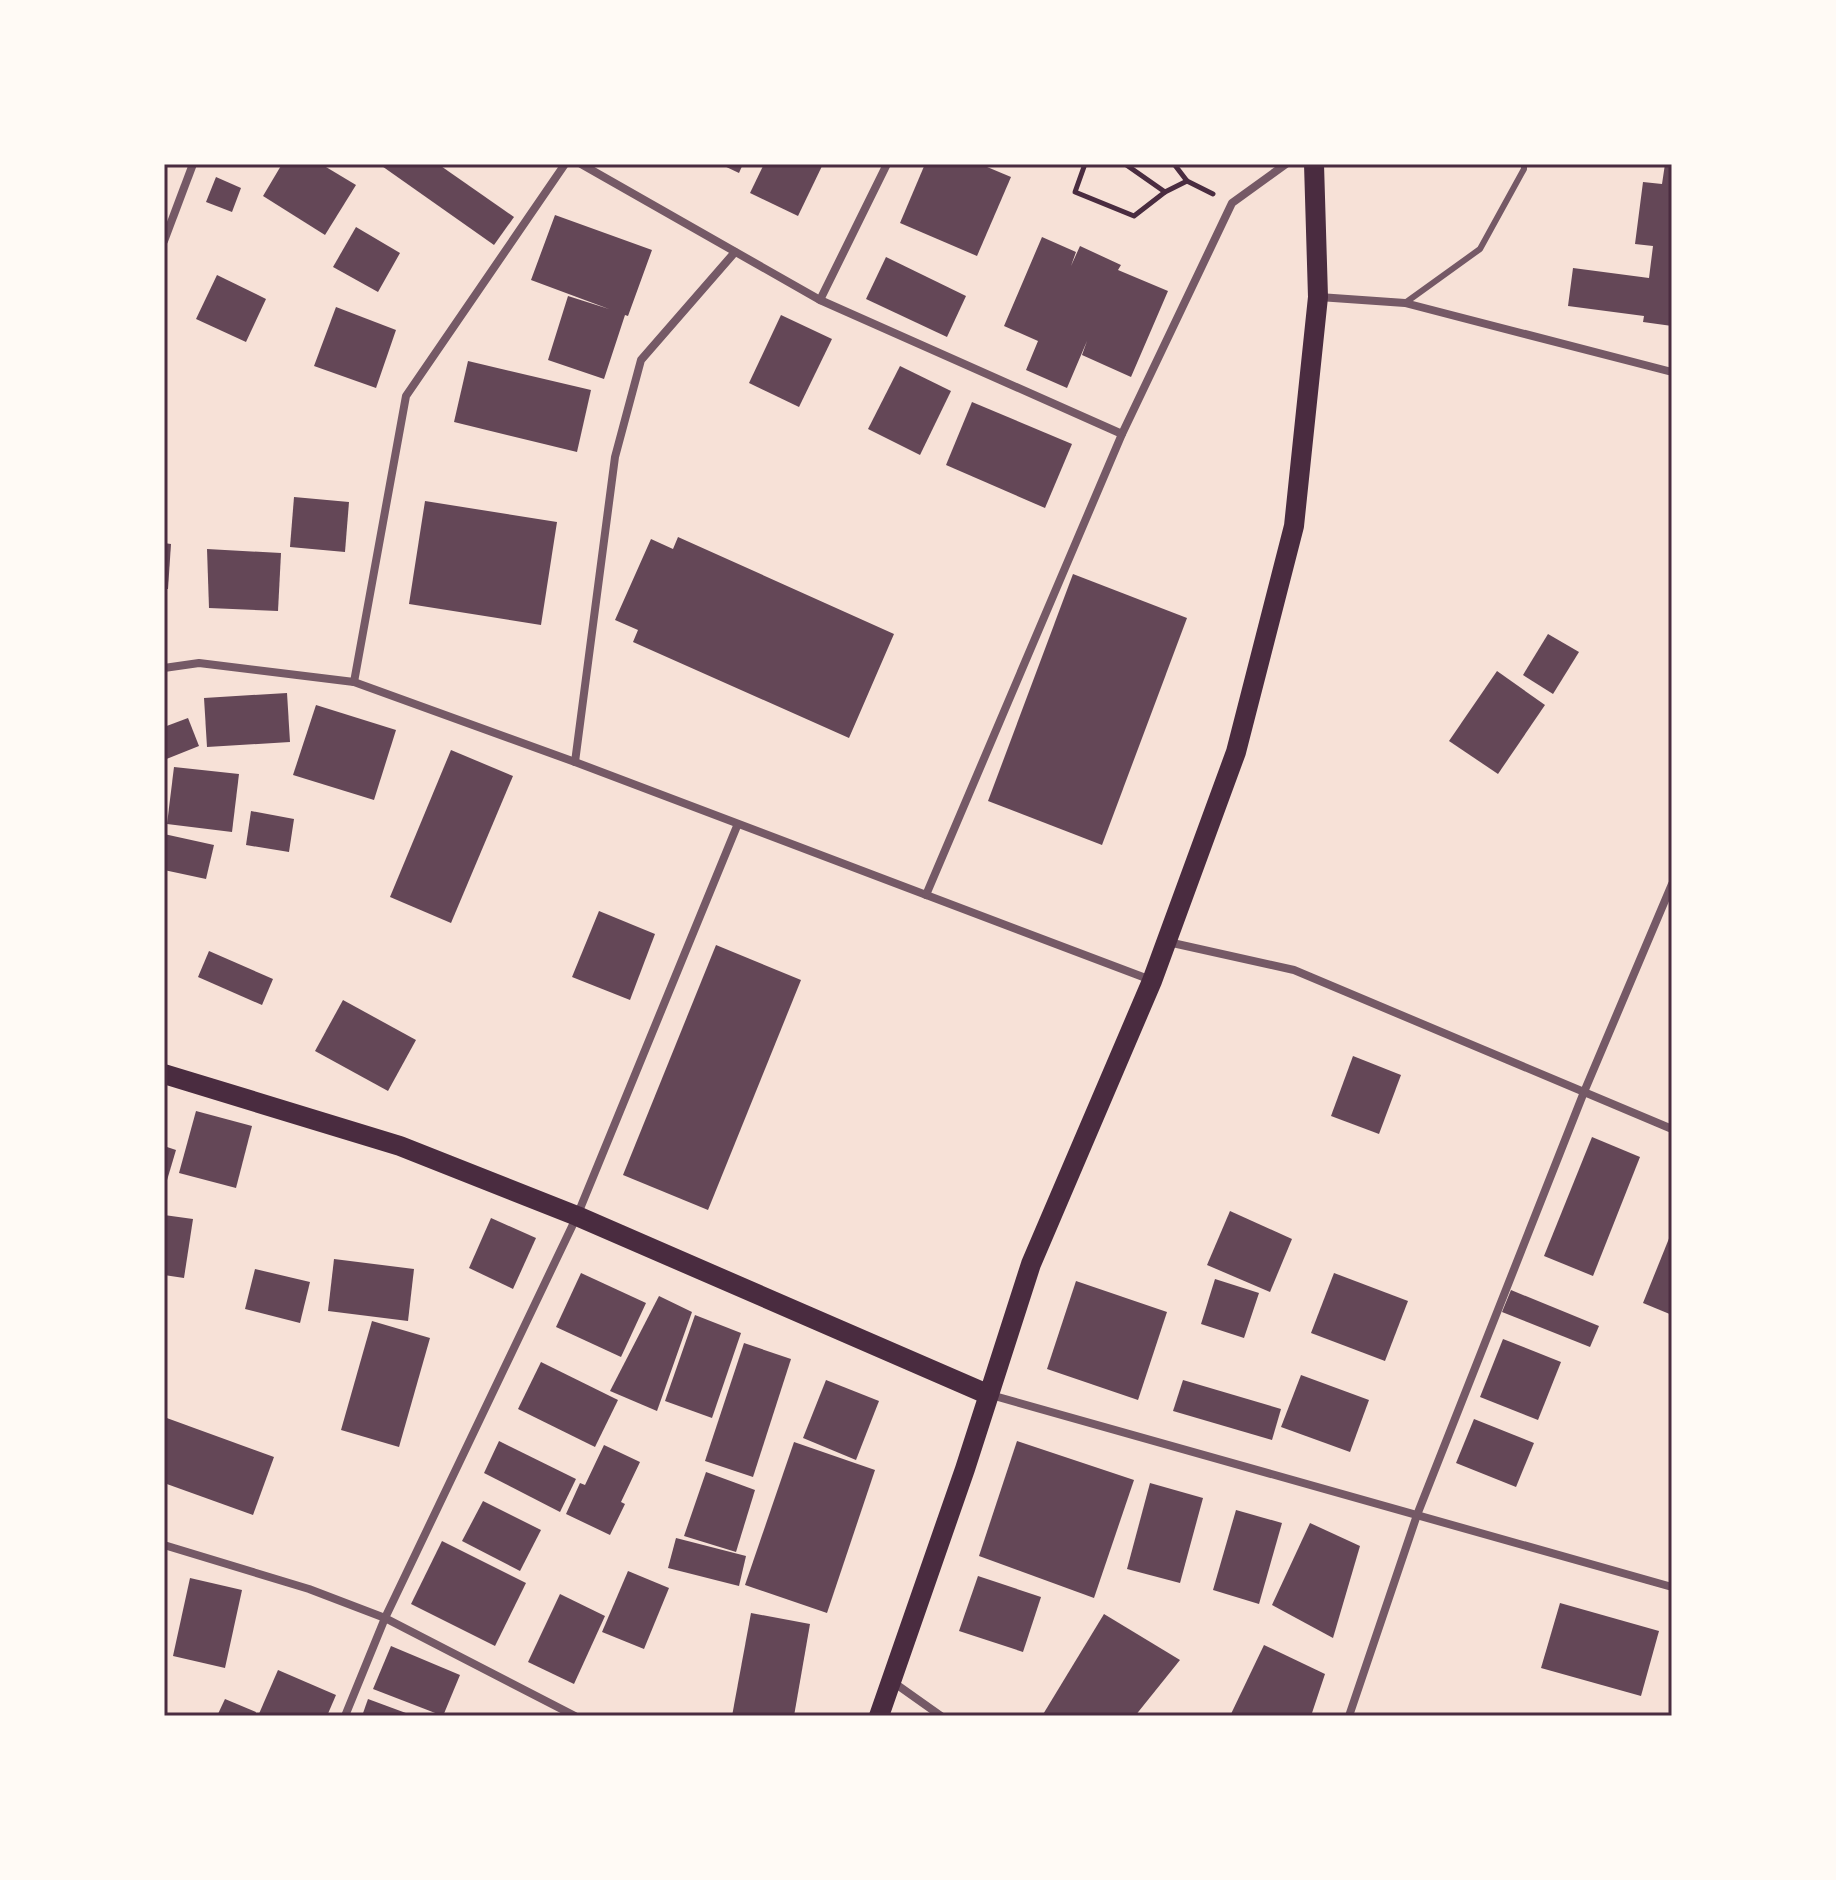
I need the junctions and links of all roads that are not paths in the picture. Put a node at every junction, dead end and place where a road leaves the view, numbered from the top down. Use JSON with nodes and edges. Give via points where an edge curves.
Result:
{"nodes":[{"id":1,"x":193,"y":164,"type":"edge"},
{"id":2,"x":565,"y":164,"type":"edge"},
{"id":3,"x":581,"y":164,"type":"edge"},
{"id":4,"x":887,"y":164,"type":"edge"},
{"id":5,"x":1286,"y":164,"type":"edge"},
{"id":6,"x":1314,"y":164,"type":"edge"},
{"id":7,"x":1524,"y":164,"type":"edge"},
{"id":8,"x":164,"y":241,"type":"edge"},
{"id":9,"x":735,"y":252,"type":"junction"},
{"id":10,"x":1318,"y":297,"type":"junction"},
{"id":11,"x":820,"y":300,"type":"junction"},
{"id":12,"x":1405,"y":303,"type":"junction"},
{"id":13,"x":1672,"y":372,"type":"edge"},
{"id":14,"x":1122,"y":434,"type":"junction"},
{"id":15,"x":164,"y":668,"type":"edge"},
{"id":16,"x":354,"y":682,"type":"junction"},
{"id":17,"x":575,"y":762,"type":"junction"},
{"id":18,"x":737,"y":826,"type":"junction"},
{"id":19,"x":1672,"y":884,"type":"edge"},
{"id":20,"x":926,"y":895,"type":"junction"},
{"id":21,"x":1166,"y":941,"type":"junction"},
{"id":22,"x":1152,"y":981,"type":"junction"},
{"id":23,"x":164,"y":1074,"type":"edge"},
{"id":24,"x":1584,"y":1092,"type":"junction"},
{"id":25,"x":1672,"y":1129,"type":"edge"},
{"id":26,"x":577,"y":1216,"type":"junction"},
{"id":27,"x":987,"y":1394,"type":"junction"},
{"id":28,"x":1417,"y":1515,"type":"junction"},
{"id":29,"x":164,"y":1545,"type":"edge"},
{"id":30,"x":1672,"y":1587,"type":"edge"},
{"id":31,"x":385,"y":1618,"type":"junction"},
{"id":32,"x":892,"y":1682,"type":"junction"},
{"id":33,"x":345,"y":1716,"type":"edge"},
{"id":34,"x":575,"y":1716,"type":"edge"},
{"id":35,"x":879,"y":1716,"type":"edge"},
{"id":36,"x":941,"y":1716,"type":"edge"},
{"id":37,"x":1349,"y":1716,"type":"edge"}],
"edges":[{"from":1,"to":8,"type":"street"},
{"from":2,"to":16,"type":"street","via":[[406,396]]},
{"from":3,"to":9,"type":"street"},
{"from":4,"to":11,"type":"street"},
{"from":5,"to":14,"type":"street","via":[[1232,203]]},
{"from":6,"to":10,"type":"main road"},
{"from":7,"to":12,"type":"lane","via":[[1480,249]]},
{"from":9,"to":11,"type":"street"},
{"from":9,"to":17,"type":"street","via":[[641,360],[615,457]]},
{"from":10,"to":12,"type":"street"},
{"from":10,"to":21,"type":"main road","via":[[1294,526],[1236,752]]},
{"from":11,"to":14,"type":"street"},
{"from":12,"to":13,"type":"street"},
{"from":14,"to":20,"type":"street"},
{"from":15,"to":16,"type":"street","via":[[199,663]]},
{"from":16,"to":17,"type":"street"},
{"from":17,"to":18,"type":"street"},
{"from":18,"to":20,"type":"street"},
{"from":18,"to":26,"type":"street"},
{"from":19,"to":24,"type":"street"},
{"from":20,"to":22,"type":"street"},
{"from":21,"to":22,"type":"main road"},
{"from":21,"to":24,"type":"street","via":[[1294,970]]},
{"from":22,"to":27,"type":"main road","via":[[1031,1264]]},
{"from":23,"to":26,"type":"main road","via":[[400,1146]]},
{"from":24,"to":25,"type":"street"},
{"from":24,"to":28,"type":"street"},
{"from":26,"to":27,"type":"main road"},
{"from":26,"to":31,"type":"street"},
{"from":27,"to":28,"type":"street"},
{"from":27,"to":32,"type":"main road"},
{"from":28,"to":30,"type":"street"},
{"from":28,"to":37,"type":"street"},
{"from":29,"to":31,"type":"street"},
{"from":31,"to":33,"type":"street"},
{"from":31,"to":34,"type":"street"},
{"from":32,"to":35,"type":"main road"},
{"from":32,"to":36,"type":"street"}]}
